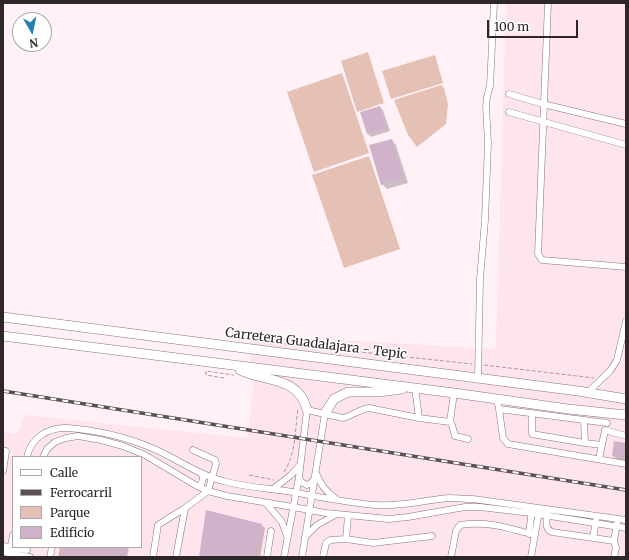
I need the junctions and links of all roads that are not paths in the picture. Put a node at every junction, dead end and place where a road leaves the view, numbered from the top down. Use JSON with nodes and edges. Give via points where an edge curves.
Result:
{"nodes":[{"id":1,"x":494,"y":3,"type":"edge"},
{"id":2,"x":548,"y":3,"type":"edge"},
{"id":3,"x":509,"y":94,"type":"dead end"},
{"id":4,"x":543,"y":104,"type":"junction"},
{"id":5,"x":509,"y":112,"type":"dead end"},
{"id":6,"x":542,"y":122,"type":"junction"},
{"id":7,"x":626,"y":124,"type":"edge"},
{"id":8,"x":626,"y":145,"type":"edge"},
{"id":9,"x":626,"y":267,"type":"edge"},
{"id":10,"x":3,"y":317,"type":"edge"},
{"id":11,"x":626,"y":321,"type":"edge"},
{"id":12,"x":3,"y":336,"type":"edge"},
{"id":13,"x":230,"y":365,"type":"junction"},
{"id":14,"x":478,"y":378,"type":"junction"},
{"id":15,"x":413,"y":388,"type":"junction"},
{"id":16,"x":588,"y":392,"type":"junction"},
{"id":17,"x":454,"y":393,"type":"junction"},
{"id":18,"x":599,"y":394,"type":"junction"},
{"id":19,"x":626,"y":396,"type":"edge"},
{"id":20,"x":497,"y":398,"type":"junction"},
{"id":21,"x":626,"y":400,"type":"edge"},
{"id":22,"x":302,"y":409,"type":"junction"},
{"id":23,"x":499,"y":409,"type":"junction"},
{"id":24,"x":325,"y":413,"type":"junction"},
{"id":25,"x":532,"y":413,"type":"junction"},
{"id":26,"x":609,"y":413,"type":"junction"},
{"id":27,"x":625,"y":415,"type":"edge"},
{"id":28,"x":419,"y":418,"type":"junction"},
{"id":29,"x":584,"y":420,"type":"junction"},
{"id":30,"x":450,"y":422,"type":"junction"},
{"id":31,"x":606,"y":423,"type":"junction"},
{"id":32,"x":605,"y":430,"type":"junction"},
{"id":33,"x":46,"y":431,"type":"junction"},
{"id":34,"x":532,"y":434,"type":"junction"},
{"id":35,"x":626,"y":436,"type":"edge"},
{"id":36,"x":468,"y":439,"type":"dead end"},
{"id":37,"x":55,"y":442,"type":"junction"},
{"id":38,"x":585,"y":443,"type":"junction"},
{"id":39,"x":602,"y":445,"type":"junction"},
{"id":40,"x":533,"y":448,"type":"junction"},
{"id":41,"x":3,"y":450,"type":"edge"},
{"id":42,"x":193,"y":450,"type":"dead end"},
{"id":43,"x":27,"y":456,"type":"edge"},
{"id":44,"x":44,"y":456,"type":"edge"},
{"id":45,"x":598,"y":459,"type":"junction"},
{"id":46,"x":626,"y":464,"type":"edge"},
{"id":47,"x":299,"y":466,"type":"junction"},
{"id":48,"x":3,"y":471,"type":"edge"},
{"id":49,"x":316,"y":471,"type":"junction"},
{"id":50,"x":202,"y":474,"type":"junction"},
{"id":51,"x":298,"y":477,"type":"junction"},
{"id":52,"x":212,"y":478,"type":"junction"},
{"id":53,"x":314,"y":479,"type":"junction"},
{"id":54,"x":227,"y":482,"type":"junction"},
{"id":55,"x":197,"y":486,"type":"junction"},
{"id":56,"x":273,"y":489,"type":"junction"},
{"id":57,"x":208,"y":491,"type":"junction"},
{"id":58,"x":296,"y":493,"type":"junction"},
{"id":59,"x":223,"y":495,"type":"junction"},
{"id":60,"x":311,"y":496,"type":"junction"},
{"id":61,"x":338,"y":500,"type":"junction"},
{"id":62,"x":266,"y":503,"type":"junction"},
{"id":63,"x":185,"y":508,"type":"junction"},
{"id":64,"x":293,"y":508,"type":"junction"},
{"id":65,"x":309,"y":510,"type":"junction"},
{"id":66,"x":535,"y":510,"type":"junction"},
{"id":67,"x":548,"y":512,"type":"junction"},
{"id":68,"x":337,"y":514,"type":"junction"},
{"id":69,"x":597,"y":515,"type":"junction"},
{"id":70,"x":348,"y":516,"type":"junction"},
{"id":71,"x":618,"y":519,"type":"junction"},
{"id":72,"x":626,"y":520,"type":"edge"},
{"id":73,"x":595,"y":523,"type":"junction"},
{"id":74,"x":617,"y":526,"type":"junction"},
{"id":75,"x":626,"y":528,"type":"edge"},
{"id":76,"x":271,"y":531,"type":"dead end"},
{"id":77,"x":532,"y":534,"type":"junction"},
{"id":78,"x":432,"y":536,"type":"dead end"},
{"id":79,"x":287,"y":537,"type":"junction"},
{"id":80,"x":304,"y":537,"type":"junction"},
{"id":81,"x":12,"y":538,"type":"edge"},
{"id":82,"x":593,"y":538,"type":"junction"},
{"id":83,"x":346,"y":539,"type":"junction"},
{"id":84,"x":614,"y":541,"type":"junction"},
{"id":85,"x":3,"y":546,"type":"edge"},
{"id":86,"x":8,"y":552,"type":"edge"},
{"id":87,"x":27,"y":554,"type":"edge"},
{"id":88,"x":153,"y":557,"type":"edge"},
{"id":89,"x":176,"y":557,"type":"edge"},
{"id":90,"x":267,"y":557,"type":"edge"},
{"id":91,"x":284,"y":557,"type":"edge"},
{"id":92,"x":302,"y":557,"type":"edge"},
{"id":93,"x":323,"y":557,"type":"edge"},
{"id":94,"x":451,"y":557,"type":"edge"},
{"id":95,"x":531,"y":557,"type":"edge"},
{"id":96,"x":614,"y":557,"type":"edge"}],
"edges":[{"from":1,"to":14,"type":"street","via":[[490,86],[486,102],[488,143],[480,279]]},
{"from":2,"to":4,"type":"street"},
{"from":3,"to":4,"type":"street"},
{"from":4,"to":6,"type":"street"},
{"from":4,"to":7,"type":"street"},
{"from":5,"to":6,"type":"street"},
{"from":6,"to":8,"type":"street"},
{"from":6,"to":9,"type":"street","via":[[538,254],[542,260]]},
{"from":10,"to":14,"type":"highway","name":"Carretera Guadalajara - Tepic"},
{"from":11,"to":16,"type":"street","via":[[617,360],[610,371]]},
{"from":12,"to":13,"type":"highway"},
{"from":13,"to":15,"type":"highway"},
{"from":13,"to":22,"type":"highway","via":[[253,375],[283,382],[298,392],[305,401]]},
{"from":14,"to":16,"type":"highway","name":"Carretera Guadalajara - Tepic"},
{"from":15,"to":17,"type":"highway"},
{"from":15,"to":24,"type":"highway","via":[[348,392],[334,399]]},
{"from":15,"to":28,"type":"street"},
{"from":16,"to":18,"type":"highway","name":"Carretera Guadalajara - Tepic"},
{"from":17,"to":20,"type":"highway"},
{"from":17,"to":30,"type":"street"},
{"from":18,"to":19,"type":"highway"},
{"from":18,"to":21,"type":"highway","name":"Carretera Guadalajara - Tepic"},
{"from":20,"to":23,"type":"street"},
{"from":20,"to":26,"type":"highway"},
{"from":22,"to":24,"type":"street"},
{"from":22,"to":47,"type":"street"},
{"from":23,"to":25,"type":"street"},
{"from":23,"to":40,"type":"street","via":[[503,438],[506,442]]},
{"from":24,"to":28,"type":"street","via":[[343,418],[369,408]]},
{"from":24,"to":49,"type":"street"},
{"from":25,"to":29,"type":"street"},
{"from":25,"to":34,"type":"street"},
{"from":26,"to":27,"type":"highway"},
{"from":26,"to":31,"type":"street"},
{"from":28,"to":30,"type":"street"},
{"from":29,"to":31,"type":"street"},
{"from":29,"to":38,"type":"street"},
{"from":30,"to":36,"type":"street","via":[[456,436]]},
{"from":31,"to":32,"type":"street"},
{"from":32,"to":35,"type":"street"},
{"from":32,"to":39,"type":"street"},
{"from":33,"to":37,"type":"street"},
{"from":33,"to":43,"type":"street","via":[[31,444]]},
{"from":33,"to":50,"type":"street","via":[[65,428],[119,436],[152,448]]},
{"from":34,"to":38,"type":"street"},
{"from":34,"to":40,"type":"street"},
{"from":37,"to":44,"type":"street"},
{"from":37,"to":55,"type":"street","via":[[78,436],[123,446]]},
{"from":38,"to":39,"type":"street"},
{"from":39,"to":45,"type":"street"},
{"from":40,"to":45,"type":"street"},
{"from":41,"to":48,"type":"street","via":[[6,450]]},
{"from":42,"to":52,"type":"street","via":[[215,460]]},
{"from":45,"to":46,"type":"street"},
{"from":47,"to":51,"type":"street"},
{"from":47,"to":56,"type":"street"},
{"from":49,"to":53,"type":"street"},
{"from":49,"to":61,"type":"street","via":[[321,484]]},
{"from":50,"to":52,"type":"street"},
{"from":50,"to":55,"type":"street","via":[[201,485]]},
{"from":51,"to":53,"type":"street","via":[[307,485]]},
{"from":51,"to":58,"type":"street"},
{"from":52,"to":54,"type":"street"},
{"from":52,"to":57,"type":"street"},
{"from":53,"to":60,"type":"street"},
{"from":54,"to":56,"type":"street"},
{"from":54,"to":59,"type":"street","via":[[220,489]]},
{"from":55,"to":57,"type":"street"},
{"from":56,"to":58,"type":"street"},
{"from":57,"to":59,"type":"street"},
{"from":57,"to":63,"type":"street"},
{"from":58,"to":60,"type":"street"},
{"from":58,"to":64,"type":"street"},
{"from":59,"to":62,"type":"street"},
{"from":60,"to":61,"type":"street"},
{"from":60,"to":65,"type":"street"},
{"from":61,"to":66,"type":"street","via":[[396,505],[449,498],[473,499]]},
{"from":62,"to":64,"type":"street"},
{"from":62,"to":79,"type":"street","via":[[282,522]]},
{"from":63,"to":88,"type":"street","via":[[158,525]]},
{"from":63,"to":89,"type":"street"},
{"from":64,"to":65,"type":"street"},
{"from":64,"to":79,"type":"street"},
{"from":65,"to":68,"type":"street"},
{"from":65,"to":80,"type":"street"},
{"from":66,"to":67,"type":"street"},
{"from":66,"to":70,"type":"street","via":[[465,507],[408,518]]},
{"from":66,"to":77,"type":"street"},
{"from":67,"to":69,"type":"street"},
{"from":67,"to":73,"type":"street"},
{"from":67,"to":82,"type":"street","via":[[548,530]]},
{"from":68,"to":70,"type":"street"},
{"from":68,"to":80,"type":"street","via":[[316,524]]},
{"from":69,"to":71,"type":"street"},
{"from":69,"to":73,"type":"street"},
{"from":70,"to":83,"type":"street"},
{"from":71,"to":72,"type":"street"},
{"from":71,"to":74,"type":"street"},
{"from":73,"to":74,"type":"street"},
{"from":73,"to":82,"type":"street"},
{"from":74,"to":75,"type":"street"},
{"from":74,"to":84,"type":"street"},
{"from":76,"to":90,"type":"street"},
{"from":77,"to":94,"type":"street","via":[[493,524],[460,525],[456,531]]},
{"from":77,"to":95,"type":"street"},
{"from":78,"to":83,"type":"street","via":[[373,543]]},
{"from":79,"to":91,"type":"street"},
{"from":80,"to":92,"type":"street"},
{"from":81,"to":86,"type":"street"},
{"from":82,"to":84,"type":"street"},
{"from":83,"to":93,"type":"street","via":[[330,540],[326,543]]},
{"from":84,"to":96,"type":"street"},
{"from":85,"to":86,"type":"street"},
{"from":86,"to":87,"type":"street"}]}
